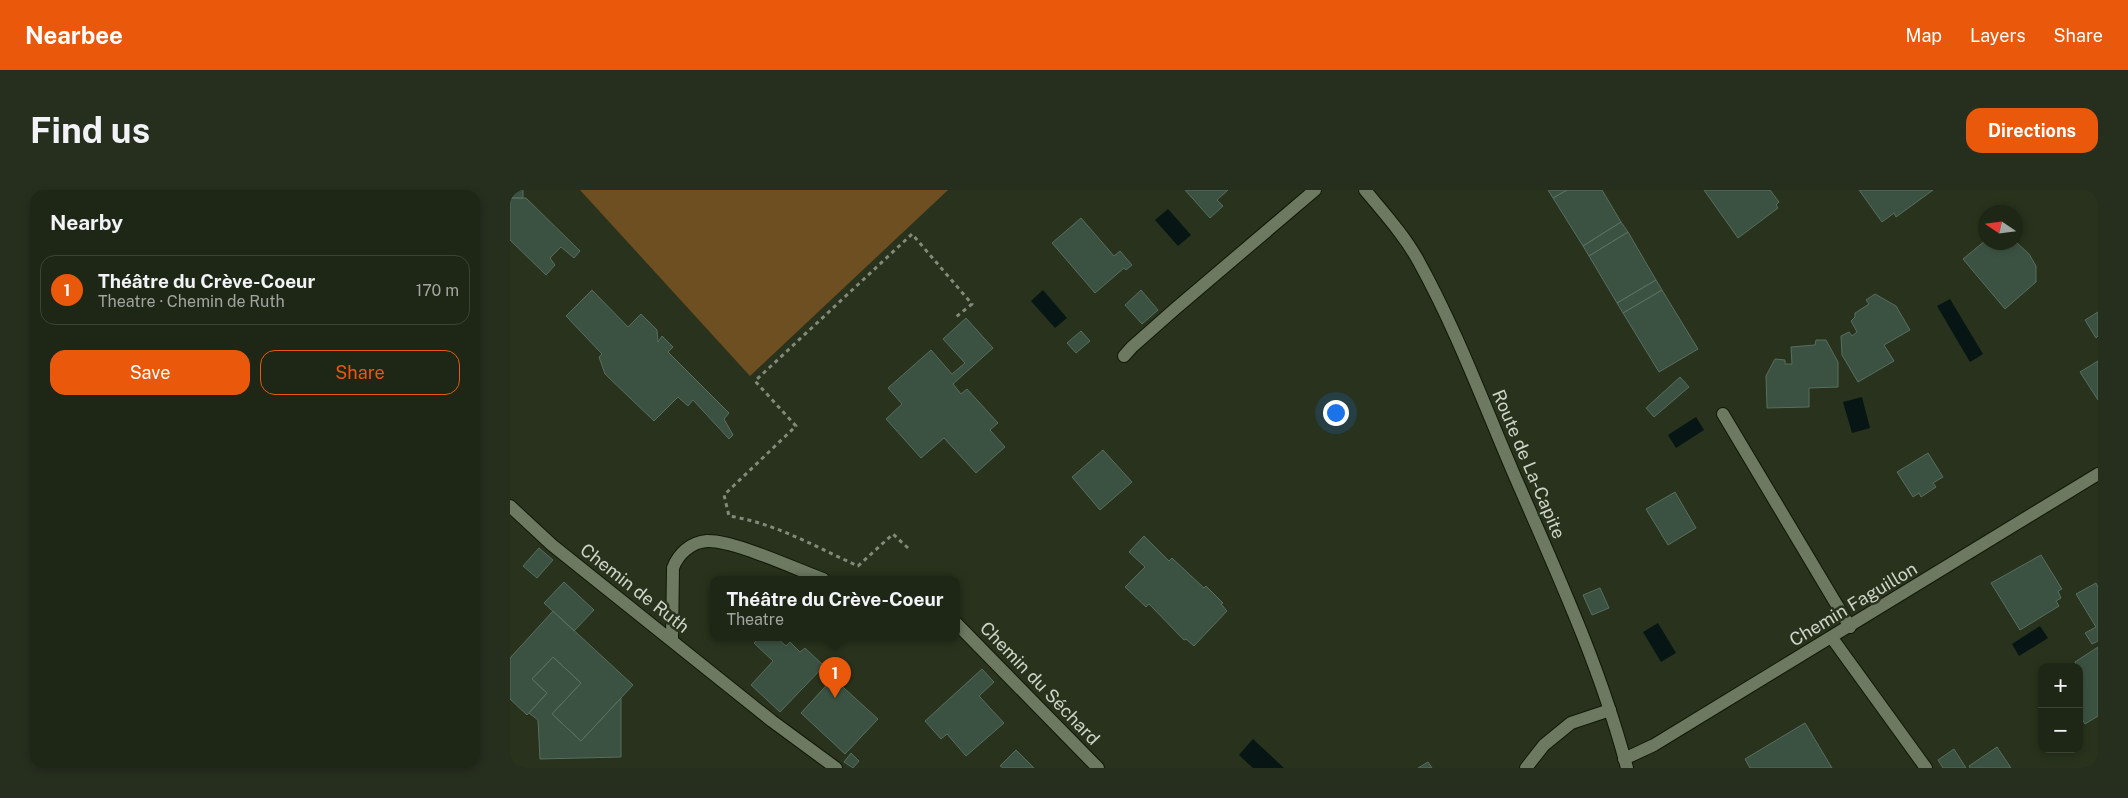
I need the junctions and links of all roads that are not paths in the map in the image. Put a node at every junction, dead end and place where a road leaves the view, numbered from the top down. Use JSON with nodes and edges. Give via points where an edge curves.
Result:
{"nodes":[{"id":1,"x":1315,"y":190,"type":"edge"},
{"id":2,"x":1364,"y":190,"type":"edge"},
{"id":3,"x":1124,"y":356,"type":"dead end"},
{"id":4,"x":1723,"y":414,"type":"dead end"},
{"id":5,"x":2098,"y":474,"type":"edge"},
{"id":6,"x":510,"y":506,"type":"edge"},
{"id":7,"x":815,"y":576,"type":"edge"},
{"id":8,"x":960,"y":627,"type":"edge"},
{"id":9,"x":1850,"y":627,"type":"junction"},
{"id":10,"x":1832,"y":638,"type":"junction"},
{"id":11,"x":672,"y":640,"type":"junction"},
{"id":12,"x":1610,"y":710,"type":"junction"},
{"id":13,"x":1625,"y":763,"type":"edge"},
{"id":14,"x":836,"y":768,"type":"edge"},
{"id":15,"x":1098,"y":768,"type":"edge"},
{"id":16,"x":1526,"y":768,"type":"edge"},
{"id":17,"x":1926,"y":768,"type":"edge"}],
"edges":[{"from":1,"to":3,"type":"street"},
{"from":2,"to":12,"type":"street","name":"Route de La-Capite","via":[[1419,261],[1447,320],[1564,590]]},
{"from":4,"to":9,"type":"street"},
{"from":5,"to":9,"type":"street","name":"Chemin Faguillon"},
{"from":6,"to":11,"type":"street","name":"Chemin de Ruth","via":[[552,545]]},
{"from":7,"to":11,"type":"street","via":[[735,546],[699,542],[685,550],[673,568]]},
{"from":8,"to":15,"type":"street","name":"Chemin du Séchard"},
{"from":9,"to":10,"type":"street","name":"Chemin Faguillon"},
{"from":10,"to":13,"type":"street","name":"Chemin Faguillon"},
{"from":10,"to":17,"type":"street"},
{"from":11,"to":14,"type":"street","name":"Chemin de Ruth"},
{"from":12,"to":13,"type":"street","name":"Route de La-Capite"},
{"from":12,"to":16,"type":"street","via":[[1571,723],[1544,745]]}]}
